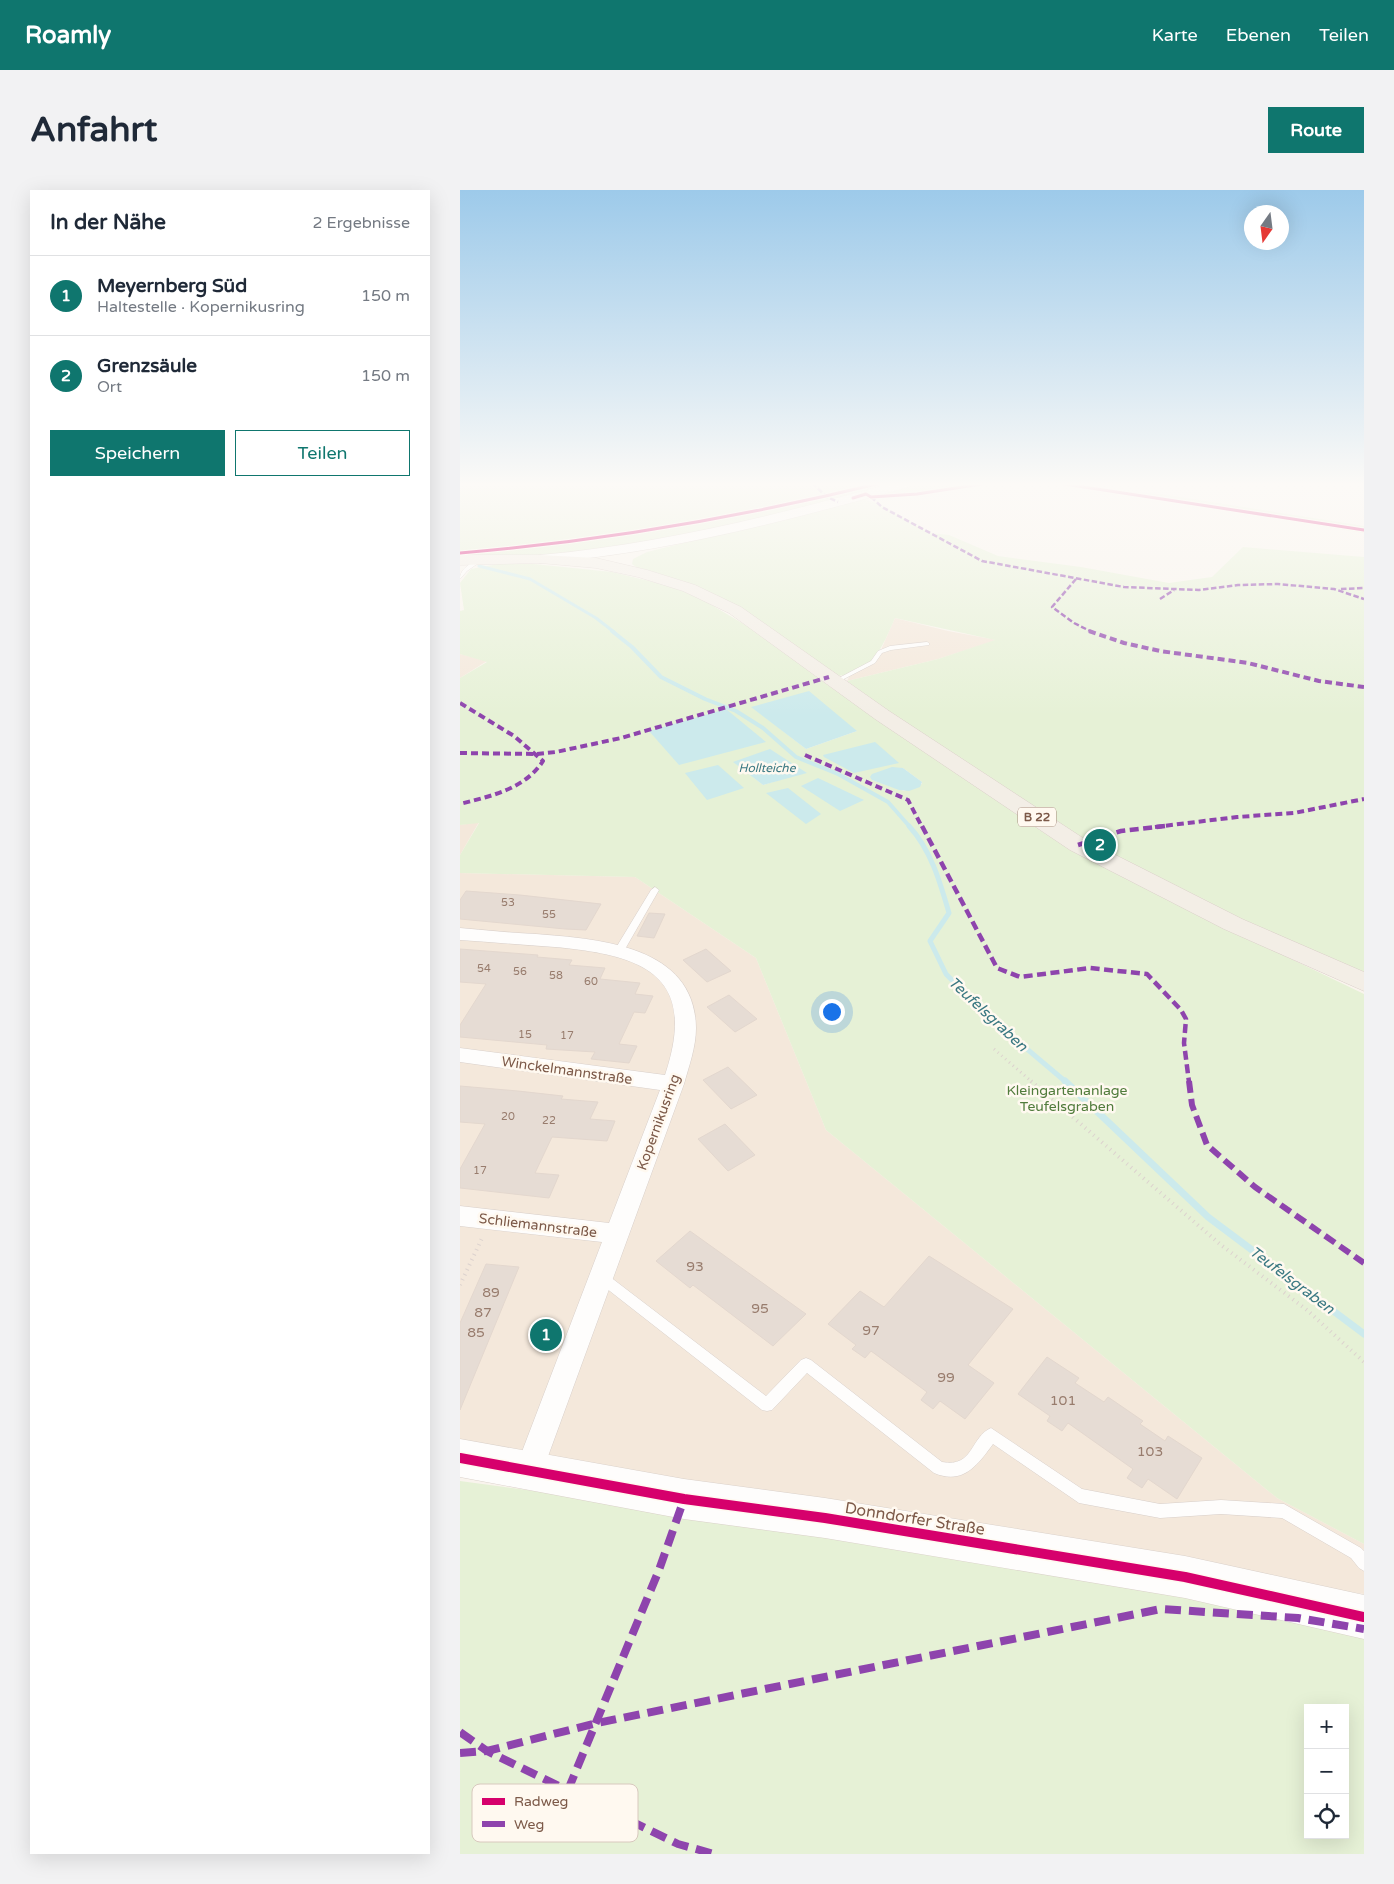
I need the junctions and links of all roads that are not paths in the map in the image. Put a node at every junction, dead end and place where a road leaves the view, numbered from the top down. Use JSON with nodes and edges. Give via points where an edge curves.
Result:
{"nodes":[{"id":1,"x":479,"y":561,"type":"edge"},
{"id":2,"x":559,"y":561,"type":"edge"},
{"id":3,"x":607,"y":561,"type":"edge"},
{"id":4,"x":629,"y":561,"type":"edge"},
{"id":5,"x":598,"y":564,"type":"junction"},
{"id":6,"x":642,"y":573,"type":"junction"},
{"id":7,"x":460,"y":577,"type":"edge"},
{"id":8,"x":927,"y":644,"type":"dead end"},
{"id":9,"x":836,"y":681,"type":"junction"},
{"id":10,"x":655,"y":890,"type":"dead end"},
{"id":11,"x":460,"y":934,"type":"edge"},
{"id":12,"x":619,"y":951,"type":"junction"},
{"id":13,"x":1364,"y":982,"type":"edge"},
{"id":14,"x":460,"y":1055,"type":"edge"},
{"id":15,"x":673,"y":1084,"type":"junction"},
{"id":16,"x":460,"y":1216,"type":"edge"},
{"id":17,"x":616,"y":1234,"type":"junction"},
{"id":18,"x":600,"y":1277,"type":"junction"},
{"id":19,"x":460,"y":1458,"type":"edge"},
{"id":20,"x":529,"y":1470,"type":"junction"},
{"id":21,"x":1364,"y":1563,"type":"edge"},
{"id":22,"x":1364,"y":1617,"type":"edge"}],
"edges":[{"from":1,"to":7,"type":"lane"},
{"from":2,"to":5,"type":"main road","number":"B 22"},
{"from":3,"to":5,"type":"main road"},
{"from":4,"to":6,"type":"main road","via":[[628,564]]},
{"from":5,"to":6,"type":"main road","number":"B 22"},
{"from":6,"to":9,"type":"main road","number":"B 22","via":[[689,588],[735,610]]},
{"from":8,"to":9,"type":"lane","via":[[880,652],[873,662]]},
{"from":9,"to":13,"type":"main road","number":"B 22","via":[[1078,845],[1233,924]]},
{"from":10,"to":12,"type":"lane"},
{"from":11,"to":12,"type":"street","name":"Kopernikusring"},
{"from":12,"to":15,"type":"street","name":"Kopernikusring","via":[[649,962],[666,975],[684,1005],[686,1039]]},
{"from":14,"to":15,"type":"street","name":"Winckelmannstraße"},
{"from":15,"to":17,"type":"street","name":"Kopernikusring"},
{"from":16,"to":17,"type":"street","name":"Schliemannstraße"},
{"from":17,"to":18,"type":"street","name":"Kopernikusring"},
{"from":18,"to":20,"type":"street","name":"Kopernikusring"},
{"from":18,"to":21,"type":"lane","via":[[767,1406],[806,1364],[939,1468],[958,1470],[967,1466],[991,1435],[1079,1496],[1160,1511],[1221,1507],[1284,1511],[1356,1553]]},
{"from":19,"to":20,"type":"main road","name":"Donndorfer Straße"},
{"from":20,"to":22,"type":"main road","name":"Donndorfer Straße","via":[[684,1499],[825,1518],[1185,1577]]}]}
